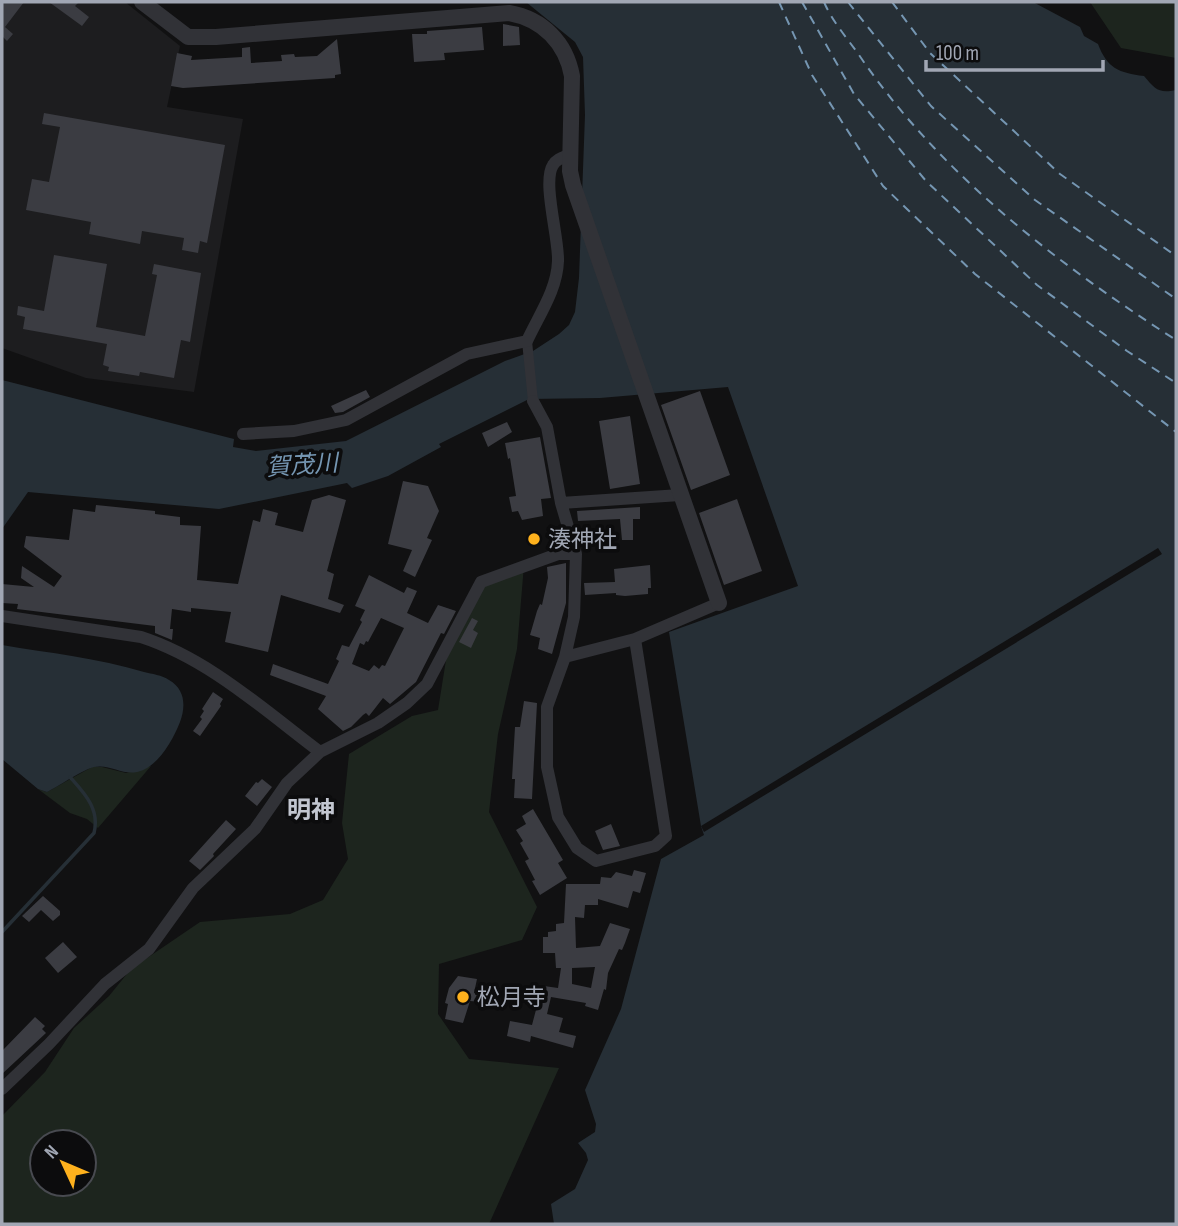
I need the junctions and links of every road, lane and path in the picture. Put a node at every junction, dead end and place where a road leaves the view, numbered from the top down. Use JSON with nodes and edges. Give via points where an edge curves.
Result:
{"nodes":[{"id":1,"x":142,"y":2,"type":"edge"},
{"id":2,"x":571,"y":154,"type":"junction"},
{"id":3,"x":528,"y":346,"type":"junction"},
{"id":4,"x":533,"y":401,"type":"joint"},
{"id":5,"x":243,"y":434,"type":"dead end"},
{"id":6,"x":680,"y":495,"type":"junction"},
{"id":7,"x":561,"y":503,"type":"junction"},
{"id":8,"x":576,"y":554,"type":"junction"},
{"id":9,"x":719,"y":603,"type":"joint"},
{"id":10,"x":2,"y":616,"type":"edge"},
{"id":11,"x":635,"y":639,"type":"junction"},
{"id":12,"x":565,"y":657,"type":"junction"},
{"id":13,"x":320,"y":751,"type":"junction"},
{"id":14,"x":2,"y":1089,"type":"edge"}],
"edges":[{"from":1,"to":2,"type":"street","via":[[188,37],[509,13],[524,16],[552,33],[569,61]]},
{"from":2,"to":3,"type":"street","via":[[551,167],[558,261],[550,296]]},
{"from":2,"to":6,"type":"street","via":[[576,192]]},
{"from":3,"to":4,"type":"street"},
{"from":3,"to":5,"type":"street","via":[[467,354],[346,420],[294,431]]},
{"from":4,"to":7,"type":"street","via":[[547,427]]},
{"from":6,"to":7,"type":"street"},
{"from":6,"to":9,"type":"street"},
{"from":7,"to":8,"type":"street"},
{"from":8,"to":12,"type":"street","via":[[574,617]]},
{"from":8,"to":13,"type":"street","via":[[558,554],[481,582],[427,684],[377,723]]},
{"from":9,"to":11,"type":"street"},
{"from":10,"to":13,"type":"street","via":[[161,643],[223,678]]},
{"from":11,"to":12,"type":"street"},
{"from":11,"to":12,"type":"street","via":[[666,836],[655,846],[596,861],[577,848],[558,817],[547,767],[547,707]]},
{"from":13,"to":14,"type":"street","via":[[287,783],[255,829],[193,888],[149,949],[104,984]]}]}
